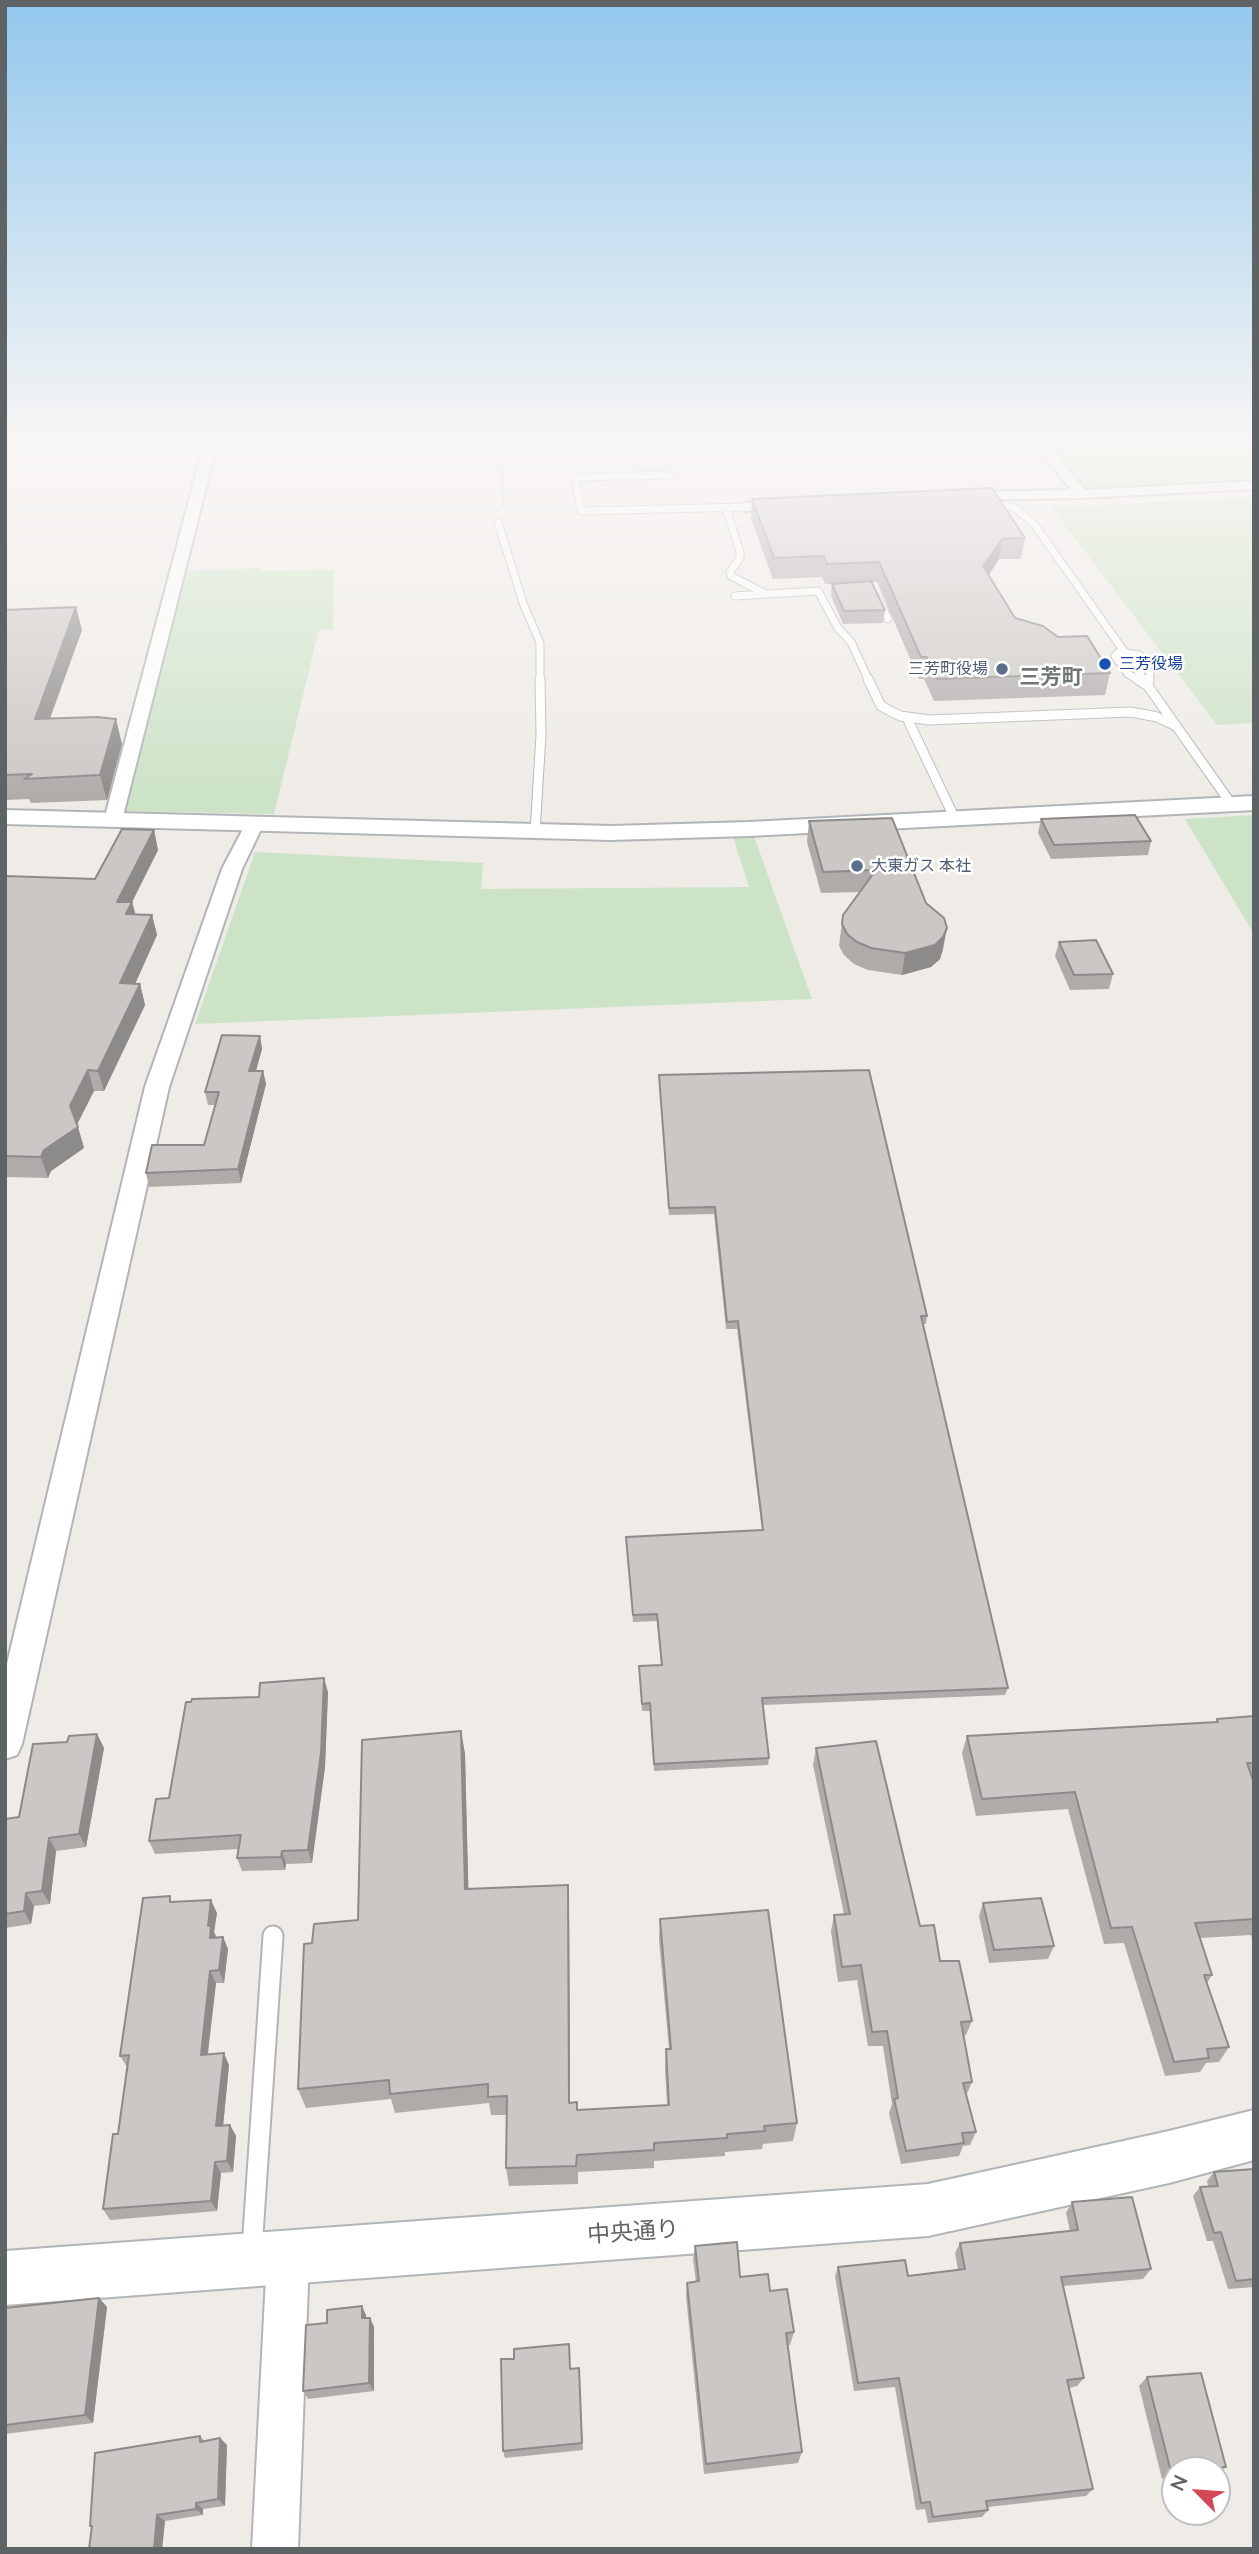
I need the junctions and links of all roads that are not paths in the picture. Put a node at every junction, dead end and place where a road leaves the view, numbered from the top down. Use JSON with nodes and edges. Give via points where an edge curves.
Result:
{"nodes":[{"id":1,"x":180,"y":563,"type":"edge"},
{"id":2,"x":511,"y":563,"type":"edge"},
{"id":3,"x":736,"y":563,"type":"edge"},
{"id":4,"x":1062,"y":563,"type":"edge"},
{"id":5,"x":873,"y":587,"type":"edge"},
{"id":6,"x":767,"y":594,"type":"junction"},
{"id":7,"x":735,"y":596,"type":"dead end"},
{"id":8,"x":888,"y":619,"type":"edge"},
{"id":9,"x":1124,"y":651,"type":"junction"},
{"id":10,"x":1148,"y":686,"type":"junction"},
{"id":11,"x":907,"y":718,"type":"junction"},
{"id":12,"x":1177,"y":727,"type":"junction"},
{"id":13,"x":1243,"y":804,"type":"edge"},
{"id":14,"x":5,"y":817,"type":"edge"},
{"id":15,"x":955,"y":819,"type":"junction"},
{"id":16,"x":113,"y":820,"type":"junction"},
{"id":17,"x":255,"y":823,"type":"junction"},
{"id":18,"x":535,"y":832,"type":"junction"},
{"id":19,"x":5,"y":1744,"type":"edge"},
{"id":20,"x":273,"y":1936,"type":"dead end"},
{"id":21,"x":1254,"y":2135,"type":"edge"},
{"id":22,"x":270,"y":2259,"type":"junction"},
{"id":23,"x":5,"y":2278,"type":"edge"},
{"id":24,"x":275,"y":2549,"type":"edge"}],
"edges":[{"from":1,"to":16,"type":"street"},
{"from":2,"to":18,"type":"lane","via":[[540,643]]},
{"from":3,"to":6,"type":"lane","via":[[732,576]]},
{"from":4,"to":9,"type":"lane"},
{"from":5,"to":8,"type":"lane"},
{"from":6,"to":7,"type":"lane"},
{"from":6,"to":11,"type":"lane","via":[[822,590],[881,706]]},
{"from":9,"to":10,"type":"lane","via":[[1139,655],[1150,673]]},
{"from":9,"to":10,"type":"lane","via":[[1115,656],[1128,674]]},
{"from":10,"to":12,"type":"lane"},
{"from":11,"to":12,"type":"lane","via":[[1130,712]]},
{"from":11,"to":15,"type":"lane"},
{"from":12,"to":13,"type":"lane"},
{"from":13,"to":15,"type":"street"},
{"from":14,"to":16,"type":"street"},
{"from":15,"to":18,"type":"street","via":[[722,830]]},
{"from":16,"to":17,"type":"street"},
{"from":17,"to":18,"type":"street"},
{"from":17,"to":19,"type":"street","via":[[232,869],[157,1087]]},
{"from":20,"to":22,"type":"lane"},
{"from":21,"to":22,"type":"street","name":"中央通り","via":[[928,2210]]},
{"from":22,"to":23,"type":"street","name":"中央通り"},
{"from":22,"to":24,"type":"street"}]}
